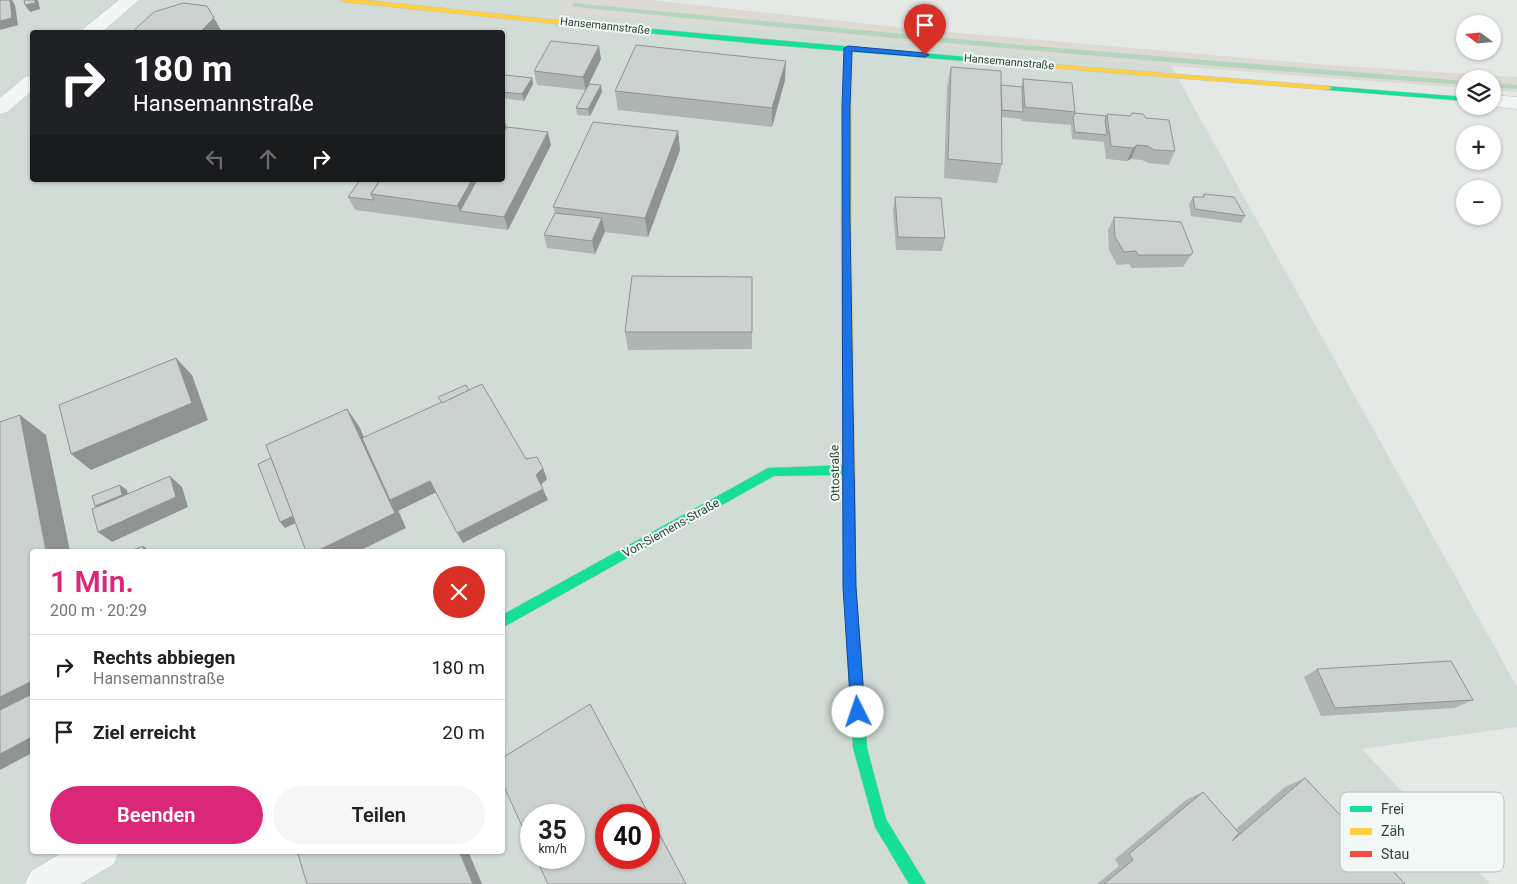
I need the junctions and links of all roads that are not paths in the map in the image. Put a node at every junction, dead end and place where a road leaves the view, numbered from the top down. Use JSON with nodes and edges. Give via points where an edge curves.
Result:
{"nodes":[{"id":1,"x":130,"y":0,"type":"edge"},
{"id":2,"x":344,"y":0,"type":"edge"},
{"id":3,"x":93,"y":30,"type":"edge"},
{"id":4,"x":848,"y":48,"type":"junction"},
{"id":5,"x":30,"y":83,"type":"edge"},
{"id":6,"x":1456,"y":98,"type":"edge"},
{"id":7,"x":1501,"y":102,"type":"edge"},
{"id":8,"x":1517,"y":103,"type":"edge"},
{"id":9,"x":0,"y":108,"type":"edge"},
{"id":10,"x":849,"y":470,"type":"junction"},
{"id":11,"x":505,"y":620,"type":"edge"},
{"id":12,"x":96,"y":854,"type":"edge"},
{"id":13,"x":44,"y":884,"type":"edge"},
{"id":14,"x":918,"y":884,"type":"edge"}],
"edges":[{"from":1,"to":3,"type":"street"},
{"from":2,"to":4,"type":"street","name":"Hansemannstraße"},
{"from":4,"to":6,"type":"street","name":"Hansemannstraße"},
{"from":4,"to":10,"type":"street","name":"Ottostraße"},
{"from":5,"to":9,"type":"street"},
{"from":7,"to":8,"type":"street"},
{"from":10,"to":11,"type":"street","name":"Von-Siemens-Straße","via":[[772,471]]},
{"from":10,"to":14,"type":"street","name":"Ottostraße","via":[[850,587],[860,748],[880,822]]},
{"from":12,"to":13,"type":"street"}]}
